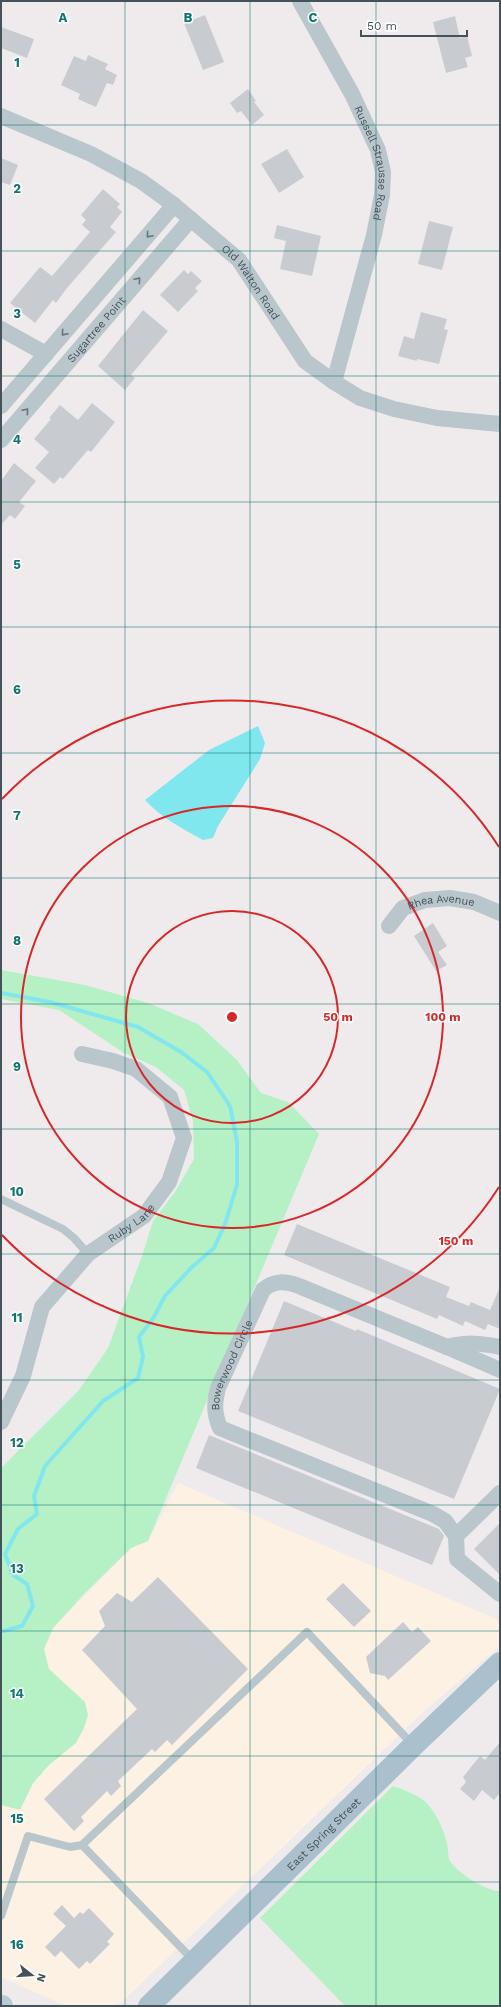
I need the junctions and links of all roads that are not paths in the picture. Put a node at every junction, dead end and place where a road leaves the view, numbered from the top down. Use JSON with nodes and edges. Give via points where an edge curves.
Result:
{"nodes":[{"id":1,"x":300,"y":1,"type":"edge"},
{"id":2,"x":1,"y":116,"type":"edge"},
{"id":3,"x":174,"y":205,"type":"junction"},
{"id":4,"x":190,"y":219,"type":"junction"},
{"id":5,"x":1,"y":329,"type":"edge"},
{"id":6,"x":46,"y":354,"type":"junction"},
{"id":7,"x":334,"y":382,"type":"junction"},
{"id":8,"x":1,"y":406,"type":"edge"},
{"id":9,"x":500,"y":424,"type":"edge"},
{"id":10,"x":1,"y":440,"type":"edge"},
{"id":11,"x":500,"y":913,"type":"edge"},
{"id":12,"x":389,"y":926,"type":"dead end"},
{"id":13,"x":82,"y":1054,"type":"dead end"},
{"id":14,"x":1,"y":1199,"type":"edge"},
{"id":15,"x":88,"y":1254,"type":"junction"},
{"id":16,"x":447,"y":1347,"type":"junction"},
{"id":17,"x":500,"y":1347,"type":"edge"},
{"id":18,"x":500,"y":1370,"type":"edge"},
{"id":19,"x":1,"y":1422,"type":"edge"},
{"id":20,"x":500,"y":1493,"type":"edge"},
{"id":21,"x":456,"y":1536,"type":"junction"},
{"id":22,"x":500,"y":1594,"type":"edge"},
{"id":23,"x":500,"y":1663,"type":"edge"},
{"id":24,"x":414,"y":1746,"type":"junction"},
{"id":25,"x":82,"y":1845,"type":"junction"},
{"id":26,"x":1,"y":1916,"type":"edge"},
{"id":27,"x":195,"y":1962,"type":"junction"},
{"id":28,"x":150,"y":2005,"type":"edge"}],
"edges":[{"from":1,"to":7,"type":"street","name":"Russell Strausse Road","via":[[352,94],[378,150],[383,172],[382,195],[374,235]]},
{"from":2,"to":3,"type":"street","name":"Old Walton Road","via":[[91,154],[141,181]]},
{"from":3,"to":4,"type":"street","name":"Old Walton Road"},
{"from":3,"to":6,"type":"street","name":"Sugartree Point","one_way":true},
{"from":4,"to":7,"type":"street","name":"Old Walton Road","via":[[239,260],[305,361]]},
{"from":10,"to":4,"type":"street","name":"Sugartree Point","one_way":true},
{"from":5,"to":6,"type":"street"},
{"from":6,"to":8,"type":"street","name":"Sugartree Point"},
{"from":7,"to":9,"type":"street","name":"Old Walton Road","via":[[360,398],[394,409],[437,418]]},
{"from":11,"to":12,"type":"street","name":"Rhea Avenue","via":[[474,902],[450,898],[425,900],[403,908]]},
{"from":13,"to":15,"type":"street","name":"Ruby Lane","via":[[136,1069],[170,1097],[184,1138],[169,1182],[144,1216]]},
{"from":14,"to":15,"type":"lane","via":[[63,1229]]},
{"from":15,"to":19,"type":"street","name":"Ruby Lane","via":[[42,1307],[22,1376]]},
{"from":16,"to":17,"type":"street","via":[[464,1343]]},
{"from":16,"to":18,"type":"street","name":"Bowerwood Circle"},
{"from":16,"to":21,"type":"street","name":"Bowerwood Circle","via":[[299,1286],[275,1282],[263,1290],[218,1388],[214,1404],[220,1428],[433,1514],[445,1521]]},
{"from":20,"to":21,"type":"street"},
{"from":21,"to":22,"type":"street","via":[[457,1559]]},
{"from":23,"to":24,"type":"main road","name":"East Spring Street"},
{"from":24,"to":25,"type":"lane","via":[[307,1632]]},
{"from":24,"to":27,"type":"main road","name":"East Spring Street"},
{"from":25,"to":26,"type":"lane","via":[[70,1847],[28,1836]]},
{"from":25,"to":27,"type":"lane"},
{"from":27,"to":28,"type":"main road","name":"East Spring Street"}]}
